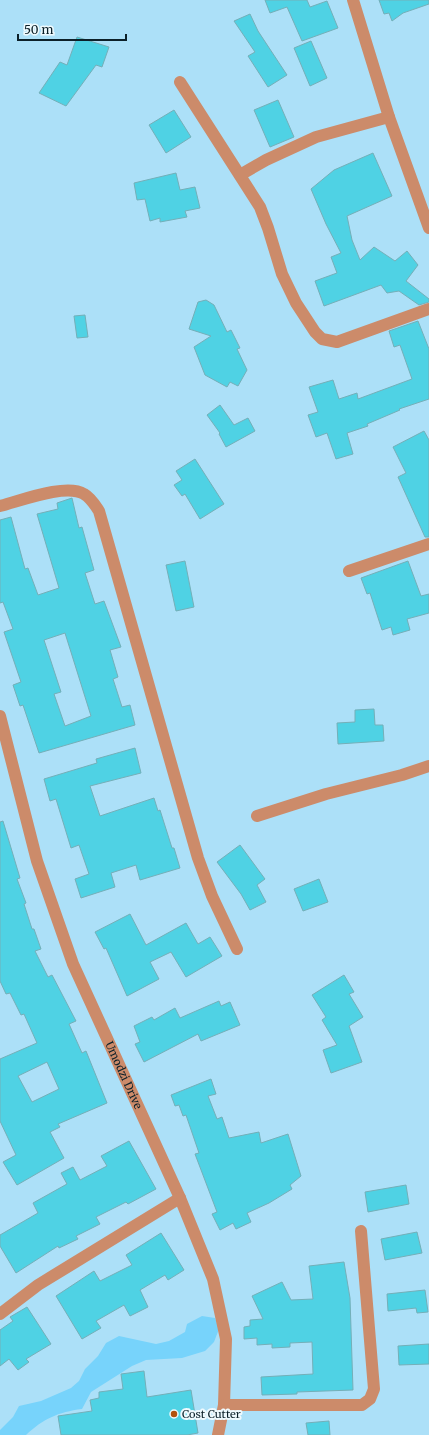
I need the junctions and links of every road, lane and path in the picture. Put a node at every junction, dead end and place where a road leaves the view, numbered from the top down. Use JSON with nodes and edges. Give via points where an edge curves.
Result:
{"nodes":[{"id":1,"x":353,"y":0,"type":"edge"},
{"id":2,"x":180,"y":82,"type":"dead end"},
{"id":3,"x":389,"y":117,"type":"junction"},
{"id":4,"x":240,"y":175,"type":"junction"},
{"id":5,"x":429,"y":228,"type":"edge"},
{"id":6,"x":429,"y":309,"type":"edge"},
{"id":7,"x":0,"y":506,"type":"edge"},
{"id":8,"x":429,"y":544,"type":"edge"},
{"id":9,"x":349,"y":571,"type":"dead end"},
{"id":10,"x":0,"y":716,"type":"edge"},
{"id":11,"x":429,"y":766,"type":"edge"},
{"id":12,"x":257,"y":816,"type":"dead end"},
{"id":13,"x":237,"y":949,"type":"dead end"},
{"id":14,"x":180,"y":1198,"type":"junction"},
{"id":15,"x":361,"y":1231,"type":"dead end"},
{"id":16,"x":0,"y":1314,"type":"edge"},
{"id":17,"x":224,"y":1405,"type":"junction"},
{"id":18,"x":218,"y":1435,"type":"edge"}],
"edges":[{"from":1,"to":3,"type":"street"},
{"from":2,"to":4,"type":"street"},
{"from":3,"to":4,"type":"street","via":[[316,137]]},
{"from":3,"to":5,"type":"street"},
{"from":4,"to":6,"type":"street","via":[[260,207],[282,274],[296,303],[322,339],[337,342]]},
{"from":7,"to":13,"type":"street","via":[[65,490],[84,494],[92,500],[99,511],[198,858],[212,896]]},
{"from":8,"to":9,"type":"street"},
{"from":10,"to":14,"type":"street","name":"Umodzi Drive","via":[[37,861],[67,950]]},
{"from":11,"to":12,"type":"street"},
{"from":14,"to":16,"type":"street","via":[[38,1285]]},
{"from":14,"to":17,"type":"street","name":"Umodzi Drive","via":[[213,1279],[226,1340]]},
{"from":15,"to":17,"type":"street","via":[[374,1389],[370,1399],[362,1405]]},
{"from":17,"to":18,"type":"street","name":"Umodzi Drive"}]}
